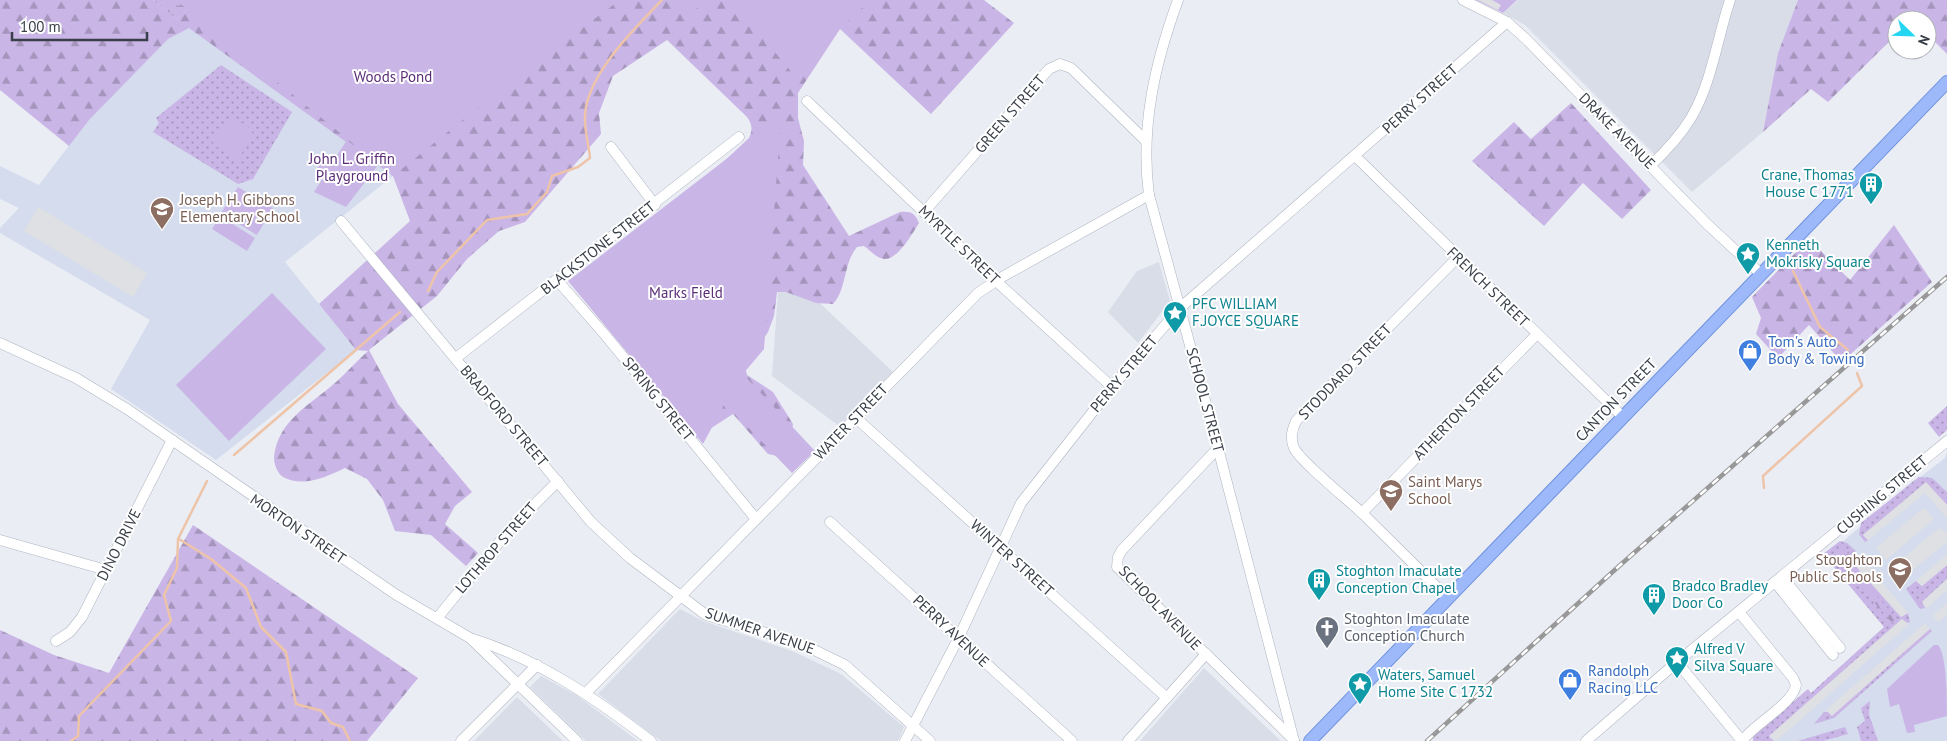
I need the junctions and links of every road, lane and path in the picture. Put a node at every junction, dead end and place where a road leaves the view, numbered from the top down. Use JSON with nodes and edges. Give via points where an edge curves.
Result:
{"nodes":[{"id":1,"x":1178,"y":0,"type":"edge"},
{"id":2,"x":1463,"y":0,"type":"edge"},
{"id":3,"x":1730,"y":0,"type":"edge"},
{"id":4,"x":1506,"y":22,"type":"junction"},
{"id":5,"x":1947,"y":82,"type":"edge"},
{"id":6,"x":807,"y":101,"type":"dead end"},
{"id":7,"x":740,"y":138,"type":"dead end"},
{"id":8,"x":1146,"y":140,"type":"junction"},
{"id":9,"x":610,"y":147,"type":"dead end"},
{"id":10,"x":1355,"y":156,"type":"junction"},
{"id":11,"x":1651,"y":165,"type":"junction"},
{"id":12,"x":1149,"y":195,"type":"junction"},
{"id":13,"x":655,"y":205,"type":"junction"},
{"id":14,"x":925,"y":211,"type":"junction"},
{"id":15,"x":341,"y":221,"type":"dead end"},
{"id":16,"x":1457,"y":258,"type":"junction"},
{"id":17,"x":1761,"y":274,"type":"junction"},
{"id":18,"x":557,"y":280,"type":"junction"},
{"id":19,"x":996,"y":281,"type":"junction"},
{"id":20,"x":1180,"y":308,"type":"junction"},
{"id":21,"x":1537,"y":334,"type":"junction"},
{"id":22,"x":0,"y":343,"type":"edge"},
{"id":23,"x":456,"y":358,"type":"junction"},
{"id":24,"x":1112,"y":387,"type":"junction"},
{"id":25,"x":1623,"y":417,"type":"junction"},
{"id":26,"x":856,"y":418,"type":"junction"},
{"id":27,"x":172,"y":440,"type":"junction"},
{"id":28,"x":1947,"y":441,"type":"edge"},
{"id":29,"x":1218,"y":448,"type":"junction"},
{"id":30,"x":558,"y":481,"type":"junction"},
{"id":31,"x":1362,"y":513,"type":"junction"},
{"id":32,"x":756,"y":520,"type":"junction"},
{"id":33,"x":830,"y":522,"type":"dead end"},
{"id":34,"x":0,"y":540,"type":"edge"},
{"id":35,"x":1001,"y":548,"type":"junction"},
{"id":36,"x":106,"y":570,"type":"junction"},
{"id":37,"x":1778,"y":580,"type":"junction"},
{"id":38,"x":681,"y":597,"type":"junction"},
{"id":39,"x":1448,"y":598,"type":"junction"},
{"id":40,"x":1739,"y":612,"type":"junction"},
{"id":41,"x":438,"y":617,"type":"junction"},
{"id":42,"x":959,"y":637,"type":"junction"},
{"id":43,"x":470,"y":638,"type":"junction"},
{"id":44,"x":56,"y":641,"type":"dead end"},
{"id":45,"x":1837,"y":651,"type":"dead end"},
{"id":46,"x":1206,"y":654,"type":"junction"},
{"id":47,"x":1677,"y":662,"type":"junction"},
{"id":48,"x":537,"y":665,"type":"junction"},
{"id":49,"x":519,"y":685,"type":"junction"},
{"id":50,"x":586,"y":693,"type":"junction"},
{"id":51,"x":1167,"y":698,"type":"junction"},
{"id":52,"x":913,"y":726,"type":"junction"},
{"id":53,"x":1294,"y":740,"type":"edge"},
{"id":54,"x":461,"y":741,"type":"edge"},
{"id":55,"x":577,"y":741,"type":"edge"},
{"id":56,"x":651,"y":741,"type":"edge"},
{"id":57,"x":905,"y":741,"type":"edge"},
{"id":58,"x":930,"y":741,"type":"edge"},
{"id":59,"x":1072,"y":741,"type":"edge"},
{"id":60,"x":1128,"y":741,"type":"edge"},
{"id":61,"x":1310,"y":741,"type":"edge"},
{"id":62,"x":1586,"y":741,"type":"edge"},
{"id":63,"x":1742,"y":741,"type":"edge"}],
"edges":[{"from":1,"to":8,"type":"street","name":"SCHOOL STREET","via":[[1154,78]]},
{"from":2,"to":4,"type":"street","name":"DRAKE AVENUE"},
{"from":3,"to":11,"type":"street","via":[[1697,106],[1676,138]]},
{"from":4,"to":10,"type":"street","name":"PERRY STREET"},
{"from":4,"to":11,"type":"street","name":"DRAKE AVENUE"},
{"from":5,"to":17,"type":"main road","name":"CANTON STREET"},
{"from":6,"to":14,"type":"street","name":"MYRTLE STREET"},
{"from":7,"to":13,"type":"street","name":"BLACKSTONE STREET"},
{"from":8,"to":12,"type":"street","name":"SCHOOL STREET"},
{"from":8,"to":14,"type":"street","name":"GREEN STREET","via":[[1071,68],[1060,64],[1050,69]]},
{"from":9,"to":13,"type":"street"},
{"from":10,"to":16,"type":"street","name":"FRENCH STREET"},
{"from":10,"to":20,"type":"street","name":"PERRY STREET"},
{"from":11,"to":17,"type":"street","name":"DRAKE AVENUE"},
{"from":12,"to":19,"type":"street","name":"WATER STREET"},
{"from":12,"to":20,"type":"street","name":"SCHOOL STREET"},
{"from":13,"to":18,"type":"street","name":"BLACKSTONE STREET"},
{"from":14,"to":19,"type":"street","name":"MYRTLE STREET"},
{"from":15,"to":23,"type":"street","name":"BRADFORD STREET"},
{"from":16,"to":21,"type":"street","name":"FRENCH STREET"},
{"from":16,"to":31,"type":"street","name":"STODDARD STREET","via":[[1296,421],[1293,429],[1297,453]]},
{"from":17,"to":25,"type":"main road","name":"CANTON STREET"},
{"from":18,"to":23,"type":"street","name":"BLACKSTONE STREET"},
{"from":18,"to":32,"type":"street","name":"SPRING STREET"},
{"from":19,"to":24,"type":"street","name":"MYRTLE STREET"},
{"from":19,"to":26,"type":"street","name":"WATER STREET","via":[[969,302]]},
{"from":20,"to":24,"type":"street","name":"PERRY STREET"},
{"from":20,"to":29,"type":"street","name":"SCHOOL STREET"},
{"from":21,"to":25,"type":"street","name":"FRENCH STREET"},
{"from":21,"to":31,"type":"street","name":"ATHERTON STREET"},
{"from":22,"to":27,"type":"street","name":"MORTON STREET","via":[[76,378]]},
{"from":23,"to":30,"type":"street","name":"BRADFORD STREET"},
{"from":24,"to":35,"type":"street","name":"PERRY STREET","via":[[1032,486],[1021,502]]},
{"from":25,"to":39,"type":"main road","name":"CANTON STREET"},
{"from":26,"to":32,"type":"street","name":"WATER STREET"},
{"from":26,"to":35,"type":"street","name":"WINTER STREET"},
{"from":27,"to":36,"type":"street","name":"DINO DRIVE"},
{"from":27,"to":41,"type":"street","name":"MORTON STREET","via":[[395,594]]},
{"from":28,"to":37,"type":"street","name":"CUSHING STREET"},
{"from":29,"to":46,"type":"street","name":"SCHOOL AVENUE","via":[[1122,550],[1116,562],[1121,571]]},
{"from":29,"to":53,"type":"street","name":"SCHOOL STREET"},
{"from":30,"to":38,"type":"street","name":"BRADFORD STREET","via":[[608,540]]},
{"from":30,"to":41,"type":"street","name":"LOTHROP STREET","via":[[510,529]]},
{"from":31,"to":39,"type":"street"},
{"from":32,"to":38,"type":"street","name":"WATER STREET"},
{"from":33,"to":42,"type":"street","name":"PERRY AVENUE"},
{"from":34,"to":36,"type":"street"},
{"from":35,"to":42,"type":"street","name":"PERRY STREET"},
{"from":35,"to":51,"type":"street","name":"WINTER STREET"},
{"from":36,"to":44,"type":"street","name":"DINO DRIVE","via":[[82,617],[70,632]]},
{"from":37,"to":40,"type":"street","name":"CUSHING STREET"},
{"from":37,"to":45,"type":"street"},
{"from":38,"to":50,"type":"street","name":"WATER STREET"},
{"from":38,"to":52,"type":"street","name":"SUMMER AVENUE","via":[[712,617],[800,643],[830,657],[855,673]]},
{"from":39,"to":61,"type":"main road","name":"CANTON STREET"},
{"from":40,"to":47,"type":"street","name":"CUSHING STREET"},
{"from":40,"to":63,"type":"street","via":[[1796,685],[1791,696]]},
{"from":41,"to":43,"type":"street","name":"MORTON STREET"},
{"from":42,"to":52,"type":"street","name":"PERRY STREET"},
{"from":42,"to":59,"type":"street","name":"PERRY AVENUE"},
{"from":43,"to":48,"type":"street"},
{"from":43,"to":49,"type":"street","name":"MORTON STREET"},
{"from":46,"to":51,"type":"street"},
{"from":46,"to":53,"type":"street","name":"SCHOOL AVENUE"},
{"from":47,"to":62,"type":"street","name":"CUSHING STREET"},
{"from":47,"to":63,"type":"street"},
{"from":48,"to":49,"type":"street"},
{"from":48,"to":50,"type":"street"},
{"from":49,"to":54,"type":"street"},
{"from":49,"to":55,"type":"street","name":"MORTON STREET"},
{"from":50,"to":56,"type":"street"},
{"from":51,"to":60,"type":"street"},
{"from":52,"to":57,"type":"street","name":"PERRY STREET"},
{"from":52,"to":58,"type":"street","name":"SUMMER AVENUE"}]}
